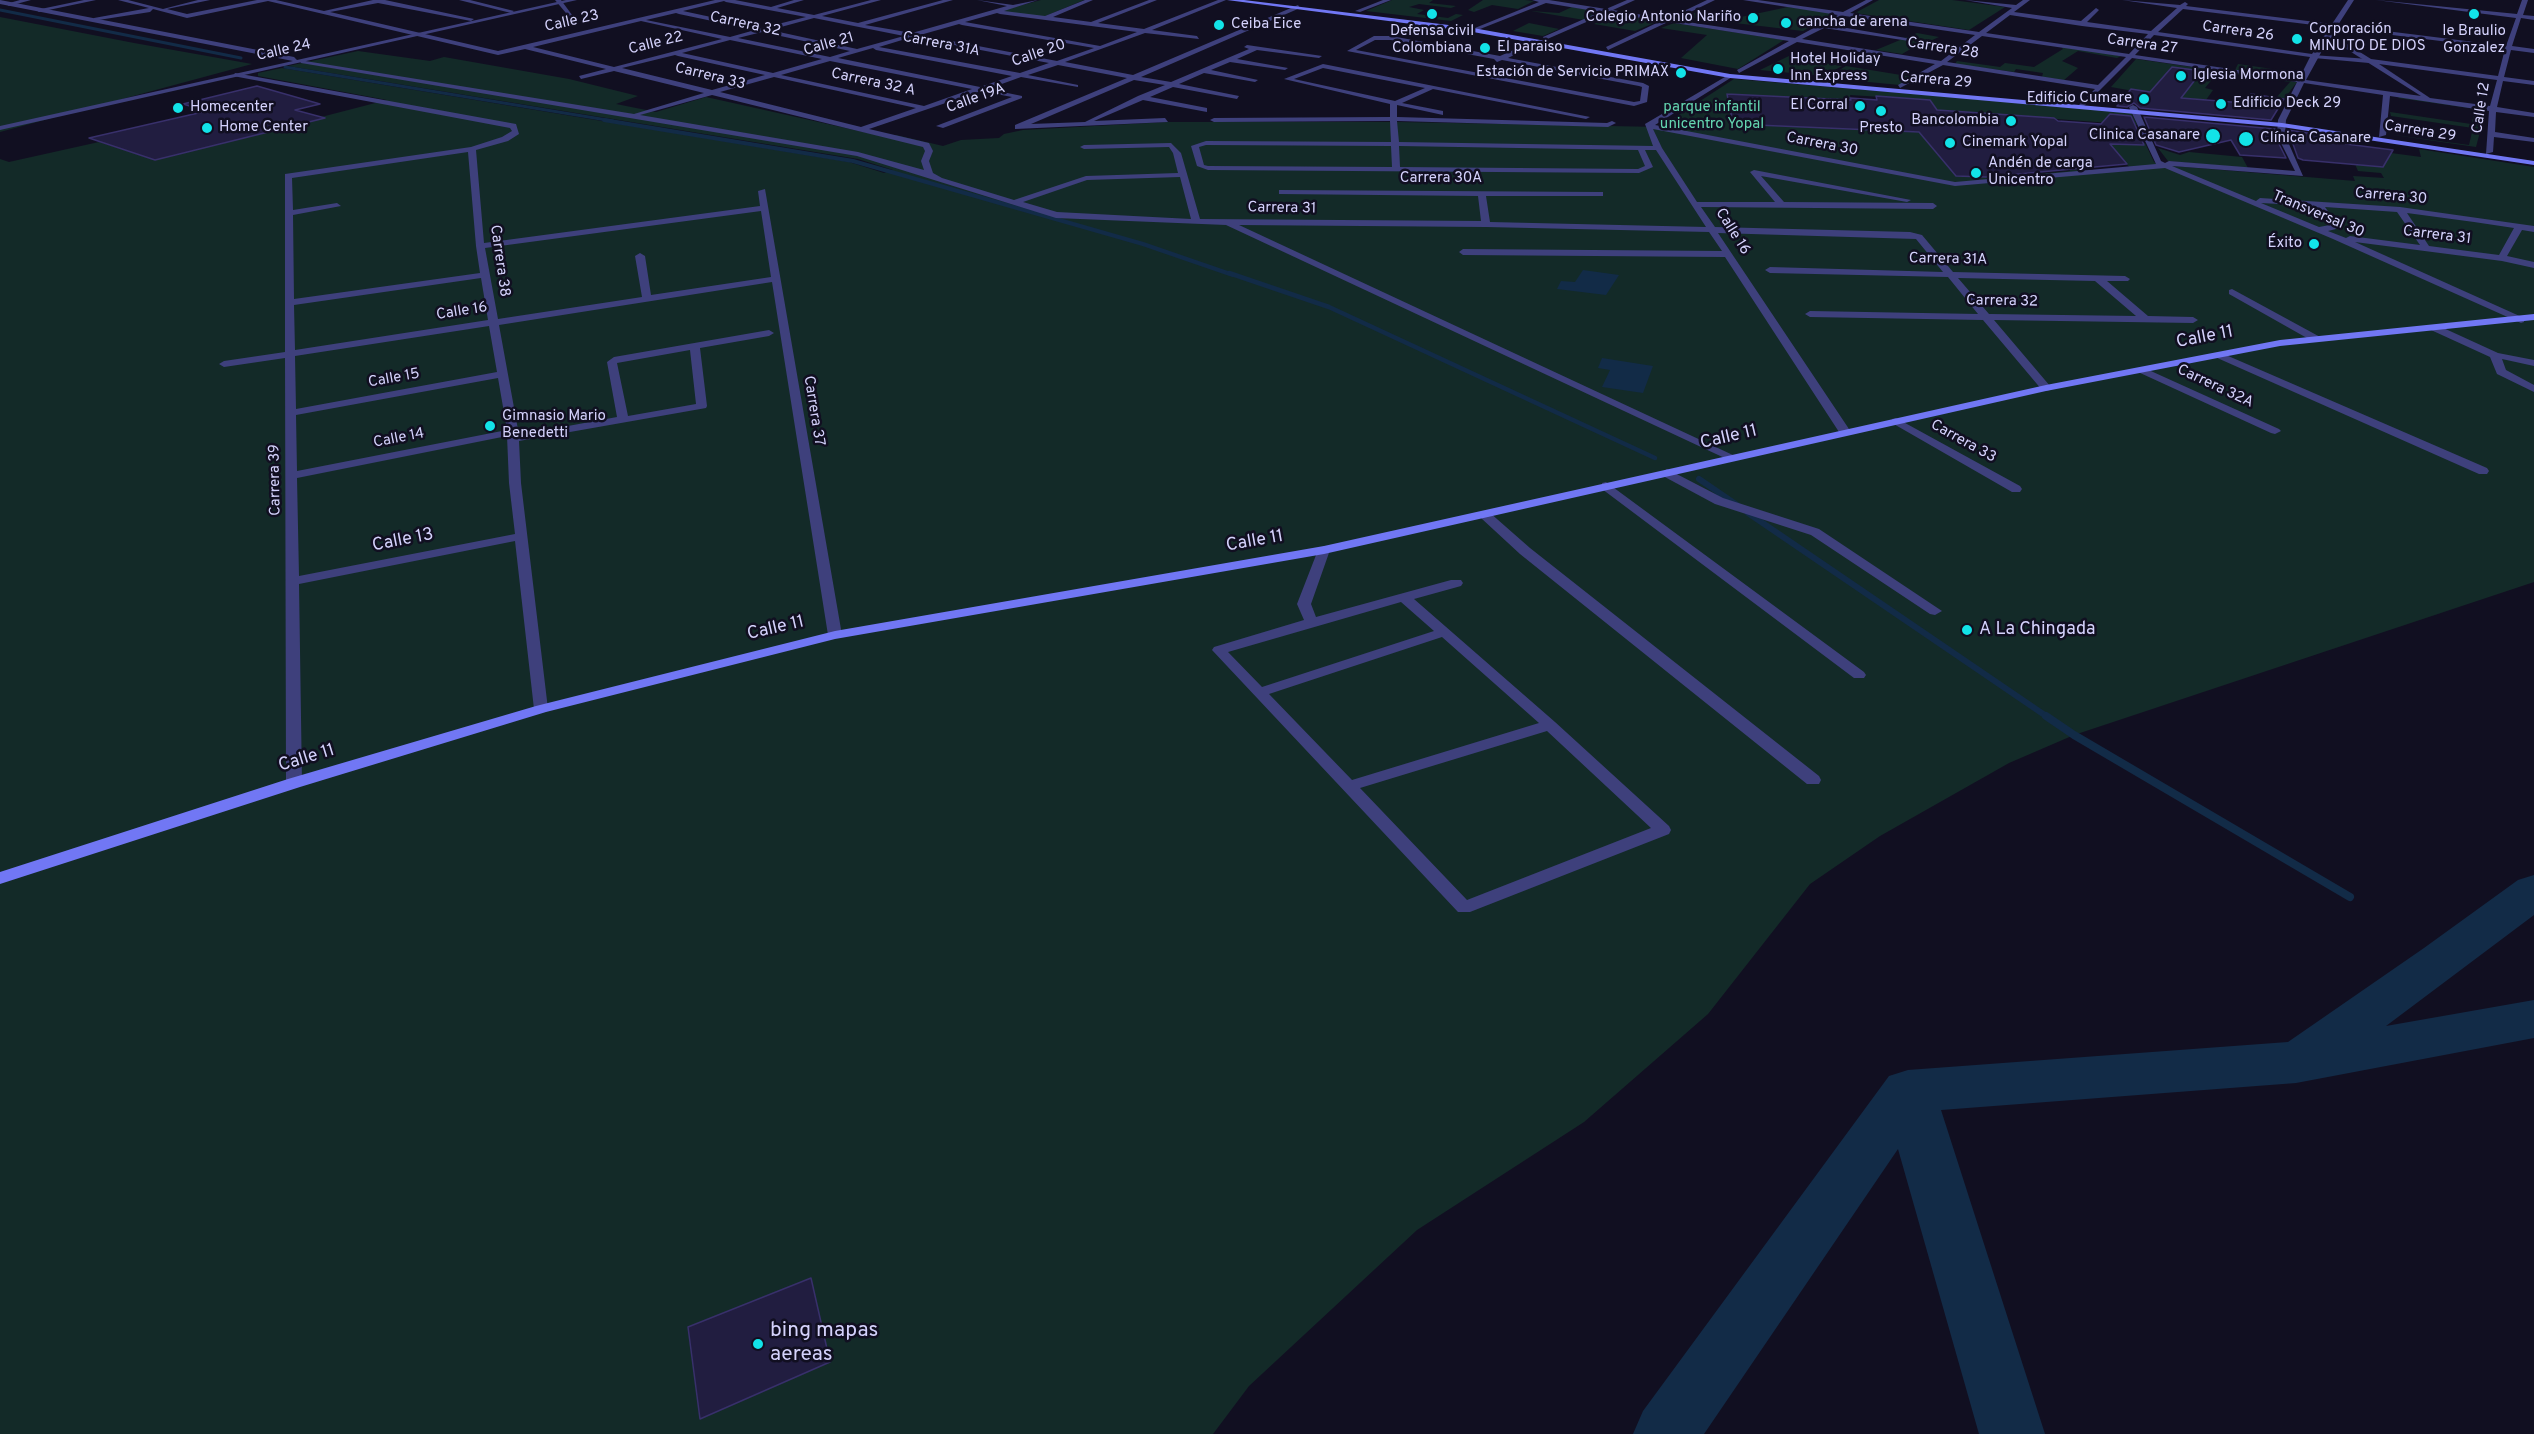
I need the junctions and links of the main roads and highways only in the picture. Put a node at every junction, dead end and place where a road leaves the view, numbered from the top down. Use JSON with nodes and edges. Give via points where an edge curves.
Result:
{"nodes":[{"id":1,"x":1230,"y":0,"type":"edge"},
{"id":2,"x":1262,"y":0,"type":"edge"},
{"id":3,"x":1477,"y":29,"type":"junction"},
{"id":4,"x":2083,"y":105,"type":"junction"},
{"id":5,"x":2282,"y":122,"type":"junction"},
{"id":6,"x":2534,"y":159,"type":"edge"},
{"id":7,"x":2534,"y":163,"type":"edge"},
{"id":8,"x":2534,"y":317,"type":"edge"},
{"id":9,"x":0,"y":878,"type":"edge"}],
"edges":[{"from":1,"to":3,"type":"main road","name":"Carrera 29"},
{"from":2,"to":3,"type":"main road","name":"Carrera 29"},
{"from":3,"to":4,"type":"main road","name":"Carrera 29","via":[[1739,71]]},
{"from":3,"to":4,"type":"main road","name":"Carrera 29","via":[[1730,76]]},
{"from":4,"to":5,"type":"main road","name":"Carrera 29"},
{"from":5,"to":6,"type":"main road","name":"Carrera 29"},
{"from":5,"to":7,"type":"main road","name":"Carrera 29"},
{"from":8,"to":9,"type":"main road","name":"Calle 11","via":[[2280,343],[2046,388],[1324,550],[835,635],[541,709],[294,783]]}]}
